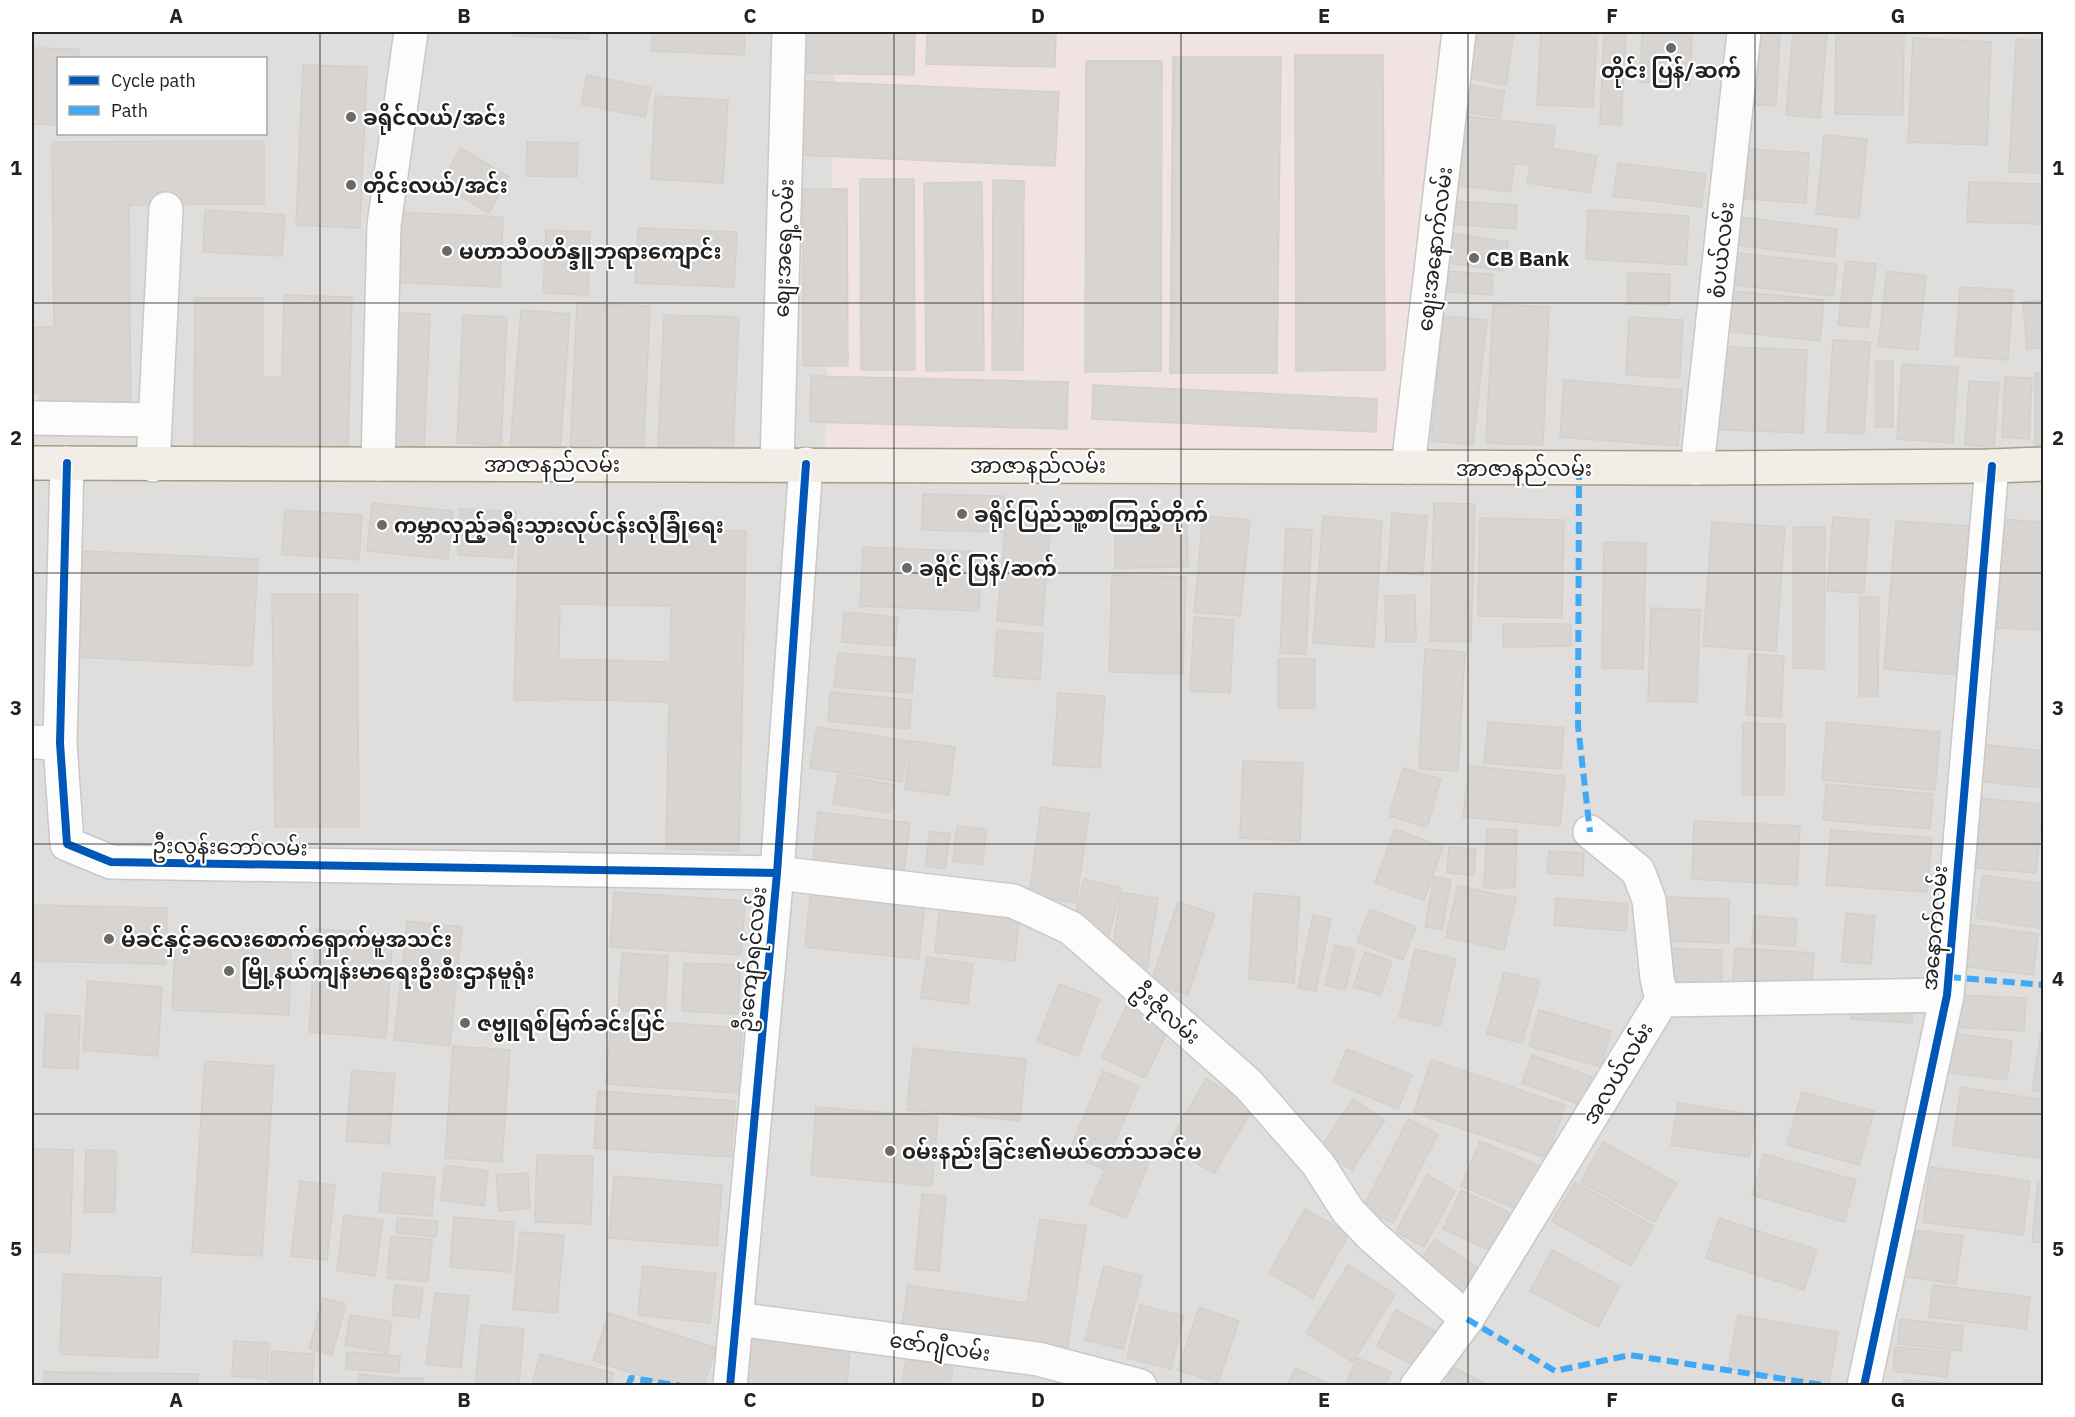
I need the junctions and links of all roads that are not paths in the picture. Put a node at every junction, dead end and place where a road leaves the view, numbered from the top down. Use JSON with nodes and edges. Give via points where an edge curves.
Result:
{"nodes":[{"id":1,"x":411,"y":32,"type":"edge"},
{"id":2,"x":789,"y":32,"type":"edge"},
{"id":3,"x":1460,"y":32,"type":"edge"},
{"id":4,"x":1744,"y":32,"type":"edge"},
{"id":5,"x":166,"y":209,"type":"dead end"},
{"id":6,"x":32,"y":418,"type":"edge"},
{"id":7,"x":154,"y":420,"type":"junction"},
{"id":8,"x":32,"y":463,"type":"edge"},
{"id":9,"x":67,"y":463,"type":"junction"},
{"id":10,"x":378,"y":464,"type":"junction"},
{"id":11,"x":791,"y":464,"type":"junction"},
{"id":12,"x":2043,"y":464,"type":"edge"},
{"id":13,"x":153,"y":465,"type":"junction"},
{"id":14,"x":1992,"y":466,"type":"junction"},
{"id":15,"x":1408,"y":467,"type":"junction"},
{"id":16,"x":1697,"y":468,"type":"junction"},
{"id":17,"x":46,"y":742,"type":"edge"},
{"id":18,"x":1590,"y":832,"type":"dead end"},
{"id":19,"x":777,"y":873,"type":"junction"},
{"id":20,"x":1947,"y":995,"type":"junction"},
{"id":21,"x":1662,"y":1000,"type":"junction"},
{"id":22,"x":737,"y":1319,"type":"junction"},
{"id":23,"x":1467,"y":1319,"type":"junction"},
{"id":24,"x":730,"y":1386,"type":"edge"},
{"id":25,"x":1140,"y":1386,"type":"edge"},
{"id":26,"x":1417,"y":1386,"type":"edge"},
{"id":27,"x":1864,"y":1386,"type":"edge"}],
"edges":[{"from":1,"to":10,"type":"street","via":[[384,225]]},
{"from":2,"to":11,"type":"street","name":"စျေးအရှေ့လမ်း"},
{"from":3,"to":15,"type":"street","name":"စျေးအနောက်လမ်း"},
{"from":4,"to":16,"type":"street","name":"စံပယ်လမ်း"},
{"from":5,"to":7,"type":"street"},
{"from":6,"to":7,"type":"street"},
{"from":7,"to":13,"type":"street"},
{"from":8,"to":9,"type":"main road","name":"အာဇာနည်လမ်း"},
{"from":9,"to":13,"type":"main road","name":"အာဇာနည်လမ်း"},
{"from":9,"to":17,"type":"street","name":"ဦးလွန်းဘော်လမ်း"},
{"from":10,"to":11,"type":"main road","name":"အာဇာနည်လမ်း"},
{"from":10,"to":13,"type":"main road","name":"အာဇာနည်လမ်း"},
{"from":11,"to":15,"type":"main road","name":"အာဇာနည်လမ်း"},
{"from":11,"to":19,"type":"street","name":"ဦးကျော်ရင်လမ်း"},
{"from":12,"to":14,"type":"main road","name":"အာဇာနည်လမ်း"},
{"from":14,"to":16,"type":"main road","name":"အာဇာနည်လမ်း"},
{"from":14,"to":20,"type":"street","name":"အနောက်လမ်း"},
{"from":15,"to":16,"type":"main road","name":"အာဇာနည်လမ်း"},
{"from":17,"to":19,"type":"street","name":"ဦးလွန်းဘော်လမ်း","via":[[67,844],[111,862]]},
{"from":18,"to":21,"type":"street","via":[[1638,871],[1649,900]]},
{"from":19,"to":22,"type":"street","name":"ဦးကျော်ရင်လမ်း"},
{"from":19,"to":23,"type":"street","name":"ဦးဇိုလမ်း","via":[[1013,901],[1071,928],[1248,1084],[1318,1164],[1348,1211]]},
{"from":20,"to":21,"type":"street","name":"အလယ်လမ်း"},
{"from":20,"to":27,"type":"street","name":"အနောက်လမ်း"},
{"from":21,"to":23,"type":"street","name":"အလယ်လမ်း"},
{"from":22,"to":24,"type":"street","name":"ဦးကျော်ရင်လမ်း"},
{"from":22,"to":25,"type":"street","name":"ဇော်ဂျီလမ်း","via":[[1038,1359]]},
{"from":23,"to":26,"type":"street","name":"အလယ်လမ်း"}]}
